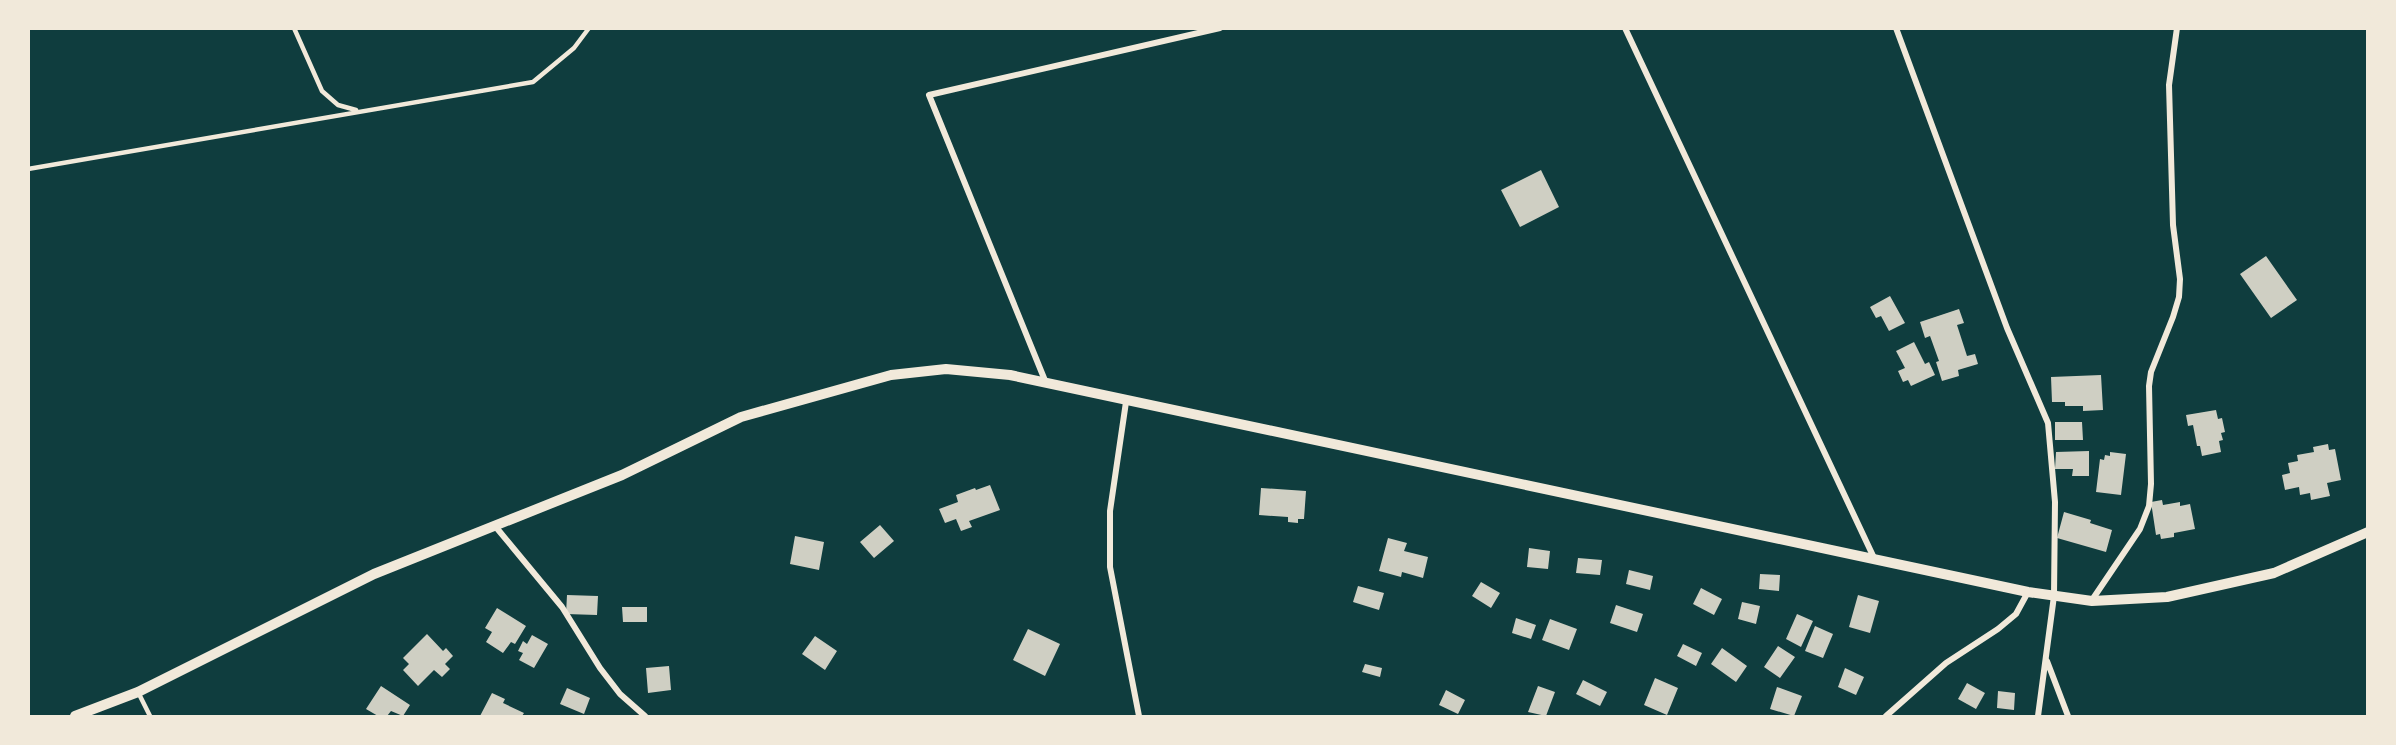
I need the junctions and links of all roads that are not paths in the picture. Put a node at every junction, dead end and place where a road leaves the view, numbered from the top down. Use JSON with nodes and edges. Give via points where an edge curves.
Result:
{"nodes":[{"id":1,"x":294,"y":28,"type":"edge"},
{"id":2,"x":589,"y":28,"type":"edge"},
{"id":3,"x":1220,"y":28,"type":"edge"},
{"id":4,"x":1625,"y":28,"type":"edge"},
{"id":5,"x":1896,"y":28,"type":"edge"},
{"id":6,"x":2177,"y":28,"type":"edge"},
{"id":7,"x":358,"y":111,"type":"junction"},
{"id":8,"x":28,"y":169,"type":"edge"},
{"id":9,"x":1046,"y":384,"type":"junction"},
{"id":10,"x":1126,"y":402,"type":"junction"},
{"id":11,"x":495,"y":526,"type":"junction"},
{"id":12,"x":2367,"y":532,"type":"edge"},
{"id":13,"x":1875,"y":560,"type":"junction"},
{"id":14,"x":2028,"y":592,"type":"junction"},
{"id":15,"x":2054,"y":596,"type":"junction"},
{"id":16,"x":2092,"y":601,"type":"junction"},
{"id":17,"x":2046,"y":658,"type":"junction"},
{"id":18,"x":138,"y":692,"type":"junction"},
{"id":19,"x":75,"y":717,"type":"edge"},
{"id":20,"x":150,"y":717,"type":"edge"},
{"id":21,"x":645,"y":717,"type":"edge"},
{"id":22,"x":1139,"y":717,"type":"edge"},
{"id":23,"x":1886,"y":717,"type":"edge"},
{"id":24,"x":2038,"y":717,"type":"edge"},
{"id":25,"x":2068,"y":717,"type":"edge"}],
"edges":[{"from":1,"to":7,"type":"lane","via":[[322,91],[338,105]]},
{"from":2,"to":7,"type":"lane","via":[[574,48],[533,82]]},
{"from":3,"to":9,"type":"street","via":[[929,95]]},
{"from":4,"to":13,"type":"street"},
{"from":5,"to":15,"type":"street","via":[[2007,328],[2048,423],[2055,502]]},
{"from":6,"to":16,"type":"street","via":[[2169,85],[2179,297],[2151,372],[2149,506],[2140,529]]},
{"from":7,"to":8,"type":"lane"},
{"from":9,"to":10,"type":"street"},
{"from":9,"to":11,"type":"street","via":[[1010,375],[946,369],[891,375],[741,417],[622,475]]},
{"from":10,"to":13,"type":"street"},
{"from":10,"to":22,"type":"street","via":[[1110,511],[1110,567]]},
{"from":11,"to":18,"type":"street","via":[[364,579]]},
{"from":11,"to":21,"type":"street","via":[[562,607],[613,685]]},
{"from":12,"to":16,"type":"street","via":[[2274,573],[2167,597]]},
{"from":13,"to":14,"type":"street"},
{"from":14,"to":15,"type":"street"},
{"from":14,"to":23,"type":"street","via":[[2016,614],[1946,663]]},
{"from":15,"to":16,"type":"street"},
{"from":15,"to":17,"type":"street"},
{"from":17,"to":24,"type":"street"},
{"from":17,"to":25,"type":"street"},
{"from":18,"to":19,"type":"street"},
{"from":18,"to":20,"type":"lane"}]}
